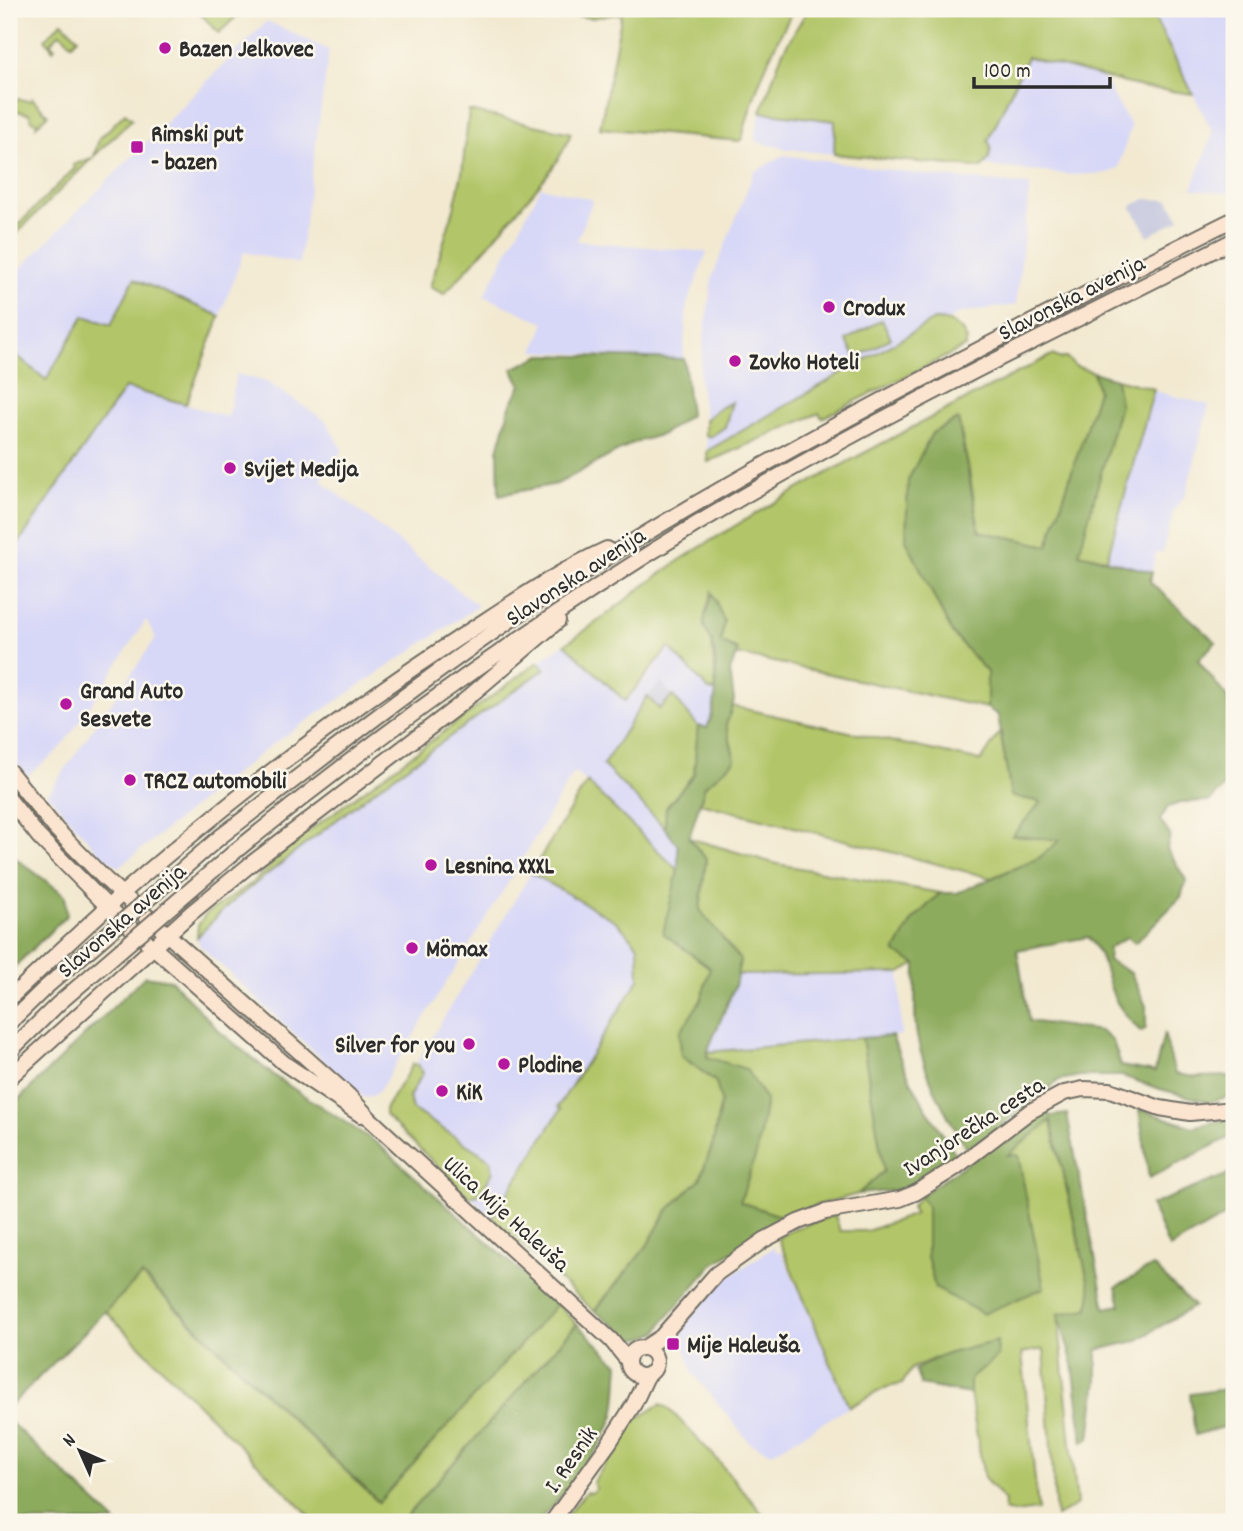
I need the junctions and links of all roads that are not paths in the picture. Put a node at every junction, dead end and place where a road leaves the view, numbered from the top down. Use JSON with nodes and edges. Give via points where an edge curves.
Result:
{"nodes":[{"id":1,"x":1234,"y":219,"type":"edge"},
{"id":2,"x":1234,"y":240,"type":"edge"},
{"id":3,"x":648,"y":533,"type":"junction"},
{"id":4,"x":578,"y":599,"type":"junction"},
{"id":5,"x":9,"y":771,"type":"edge"},
{"id":6,"x":9,"y":799,"type":"edge"},
{"id":7,"x":122,"y":894,"type":"junction"},
{"id":8,"x":108,"y":907,"type":"junction"},
{"id":9,"x":167,"y":934,"type":"junction"},
{"id":10,"x":154,"y":947,"type":"junction"},
{"id":11,"x":9,"y":999,"type":"edge"},
{"id":12,"x":9,"y":1023,"type":"edge"},
{"id":13,"x":9,"y":1052,"type":"edge"},
{"id":14,"x":9,"y":1078,"type":"edge"},
{"id":15,"x":1234,"y":1109,"type":"edge"},
{"id":16,"x":371,"y":1120,"type":"junction"},
{"id":17,"x":684,"y":1310,"type":"junction"},
{"id":18,"x":611,"y":1340,"type":"junction"},
{"id":19,"x":642,"y":1348,"type":"junction"},
{"id":20,"x":630,"y":1367,"type":"junction"},
{"id":21,"x":652,"y":1369,"type":"junction"},
{"id":22,"x":623,"y":1421,"type":"junction"},
{"id":23,"x":552,"y":1522,"type":"edge"}],
"edges":[{"from":1,"to":3,"type":"main road","name":"Slavonska avenija","via":[[869,407]]},
{"from":2,"to":4,"type":"main road","name":"Slavonska avenija","via":[[815,456]]},
{"from":3,"to":7,"type":"main road","via":[[559,574],[400,676],[315,738]]},
{"from":3,"to":12,"type":"main road","name":"Slavonska avenija","bridge":true,"via":[[514,618],[398,700],[219,837]]},
{"from":4,"to":9,"type":"main road","via":[[505,668]]},
{"from":4,"to":13,"type":"main road","name":"Slavonska avenija","bridge":true,"via":[[409,715],[232,854]]},
{"from":5,"to":7,"type":"main road","name":"Ulica Mije Haleuša","via":[[56,829]]},
{"from":6,"to":8,"type":"main road","name":"Ulica Mije Haleuša","via":[[39,837]]},
{"from":7,"to":8,"type":"main road"},
{"from":7,"to":9,"type":"main road","name":"Ulica Mije Haleuša"},
{"from":8,"to":10,"type":"main road","name":"Ulica Mije Haleuša"},
{"from":8,"to":11,"type":"main road"},
{"from":9,"to":10,"type":"main road"},
{"from":9,"to":16,"type":"main road","name":"Ulica Mije Haleuša"},
{"from":10,"to":14,"type":"main road"},
{"from":10,"to":16,"type":"main road","name":"Ulica Mije Haleuša","via":[[291,1069]]},
{"from":15,"to":17,"type":"main road","name":"Ivanjorečka cesta","via":[[1191,1113],[1160,1108],[1110,1090],[1064,1093],[1029,1112],[915,1193],[825,1212],[764,1240],[716,1274]]},
{"from":16,"to":18,"type":"main road","name":"Ulica Mije Haleuša"},
{"from":17,"to":19,"type":"main road","name":"Ivanjorečka cesta","via":[[661,1337]]},
{"from":17,"to":21,"type":"main road","name":"Ivanjorečka cesta"},
{"from":18,"to":19,"type":"main road","name":"Ulica Mije Haleuša"},
{"from":18,"to":20,"type":"main road","name":"Ulica Mije Haleuša"},
{"from":19,"to":20,"type":"main road","via":[[631,1352]]},
{"from":19,"to":21,"type":"main road","via":[[654,1356]]},
{"from":20,"to":21,"type":"main road","via":[[640,1376]]},
{"from":20,"to":22,"type":"main road","name":"I. Resnik","via":[[632,1392]]},
{"from":21,"to":22,"type":"main road","name":"I. Resnik"},
{"from":22,"to":23,"type":"main road","name":"I. Resnik"}]}
